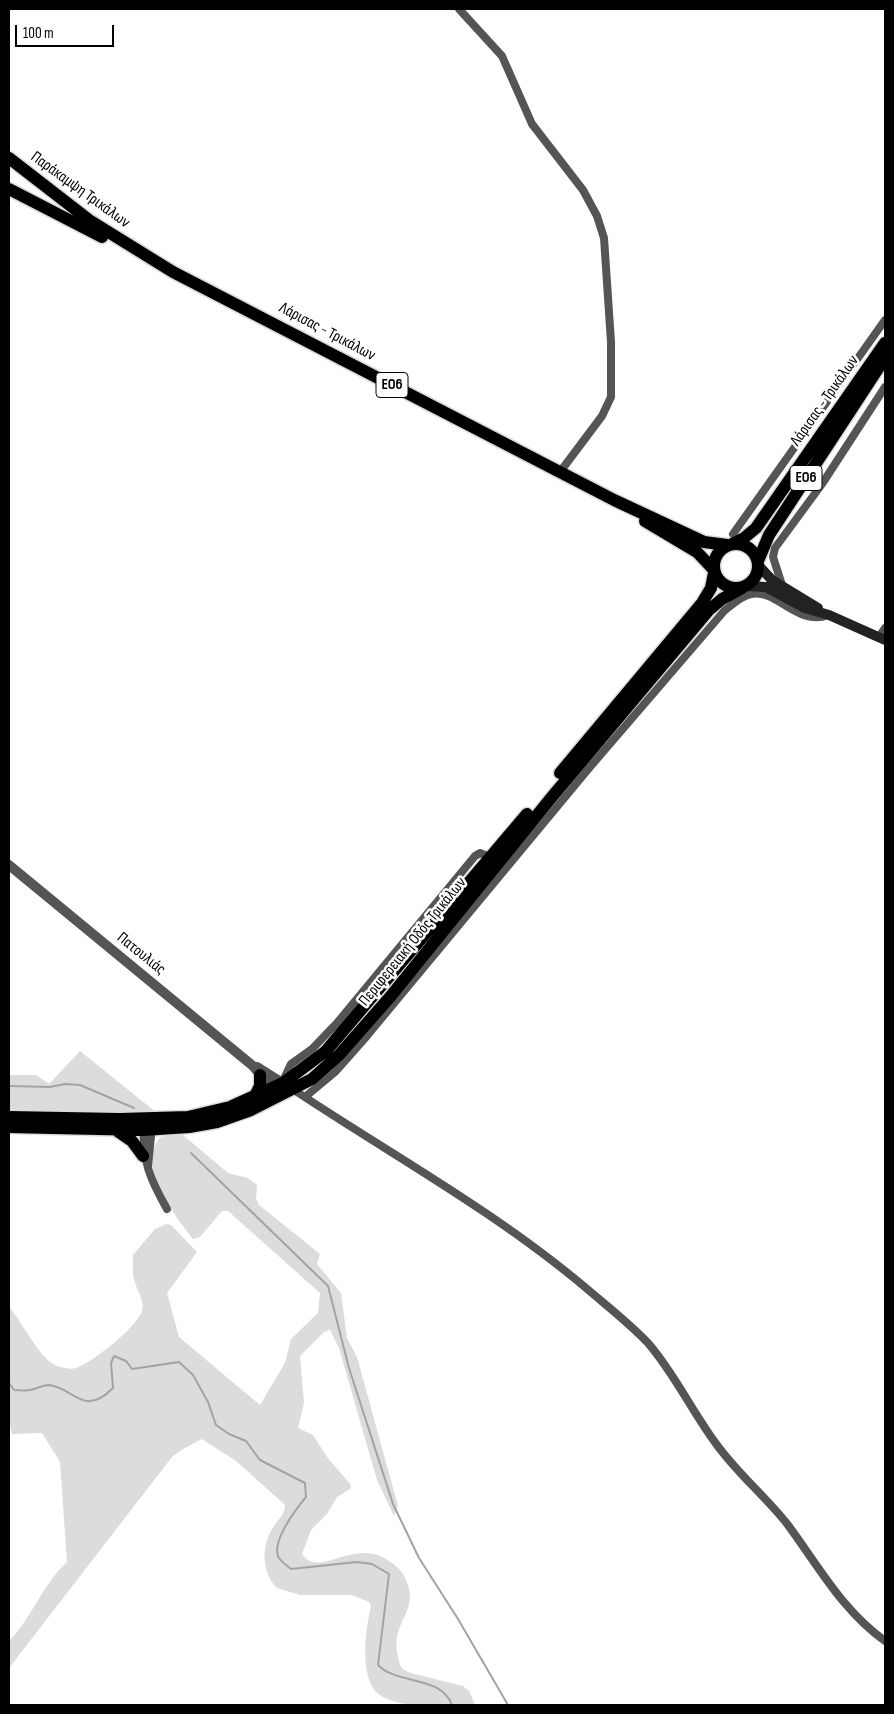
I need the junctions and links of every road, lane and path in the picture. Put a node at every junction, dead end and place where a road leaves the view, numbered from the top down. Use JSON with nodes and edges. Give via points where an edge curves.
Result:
{"nodes":[{"id":1,"x":459,"y":9,"type":"edge"},
{"id":2,"x":9,"y":158,"type":"edge"},
{"id":3,"x":9,"y":189,"type":"edge"},
{"id":4,"x":132,"y":248,"type":"junction"},
{"id":5,"x":885,"y":320,"type":"edge"},
{"id":6,"x":885,"y":342,"type":"edge"},
{"id":7,"x":885,"y":358,"type":"edge"},
{"id":8,"x":885,"y":387,"type":"edge"},
{"id":9,"x":560,"y":472,"type":"junction"},
{"id":10,"x":614,"y":500,"type":"junction"},
{"id":11,"x":731,"y":541,"type":"junction"},
{"id":12,"x":758,"y":563,"type":"junction"},
{"id":13,"x":714,"y":571,"type":"junction"},
{"id":14,"x":745,"y":587,"type":"junction"},
{"id":15,"x":783,"y":588,"type":"junction"},
{"id":16,"x":829,"y":615,"type":"junction"},
{"id":17,"x":885,"y":628,"type":"edge"},
{"id":18,"x":882,"y":639,"type":"edge"},
{"id":19,"x":637,"y":705,"type":"junction"},
{"id":20,"x":9,"y":865,"type":"edge"},
{"id":21,"x":257,"y":1071,"type":"junction"},
{"id":22,"x":288,"y":1091,"type":"junction"},
{"id":23,"x":254,"y":1098,"type":"junction"},
{"id":24,"x":9,"y":1117,"type":"edge"},
{"id":25,"x":148,"y":1124,"type":"junction"},
{"id":26,"x":9,"y":1127,"type":"edge"},
{"id":27,"x":116,"y":1130,"type":"junction"},
{"id":28,"x":145,"y":1161,"type":"junction"},
{"id":29,"x":167,"y":1209,"type":"dead end"},
{"id":30,"x":885,"y":1641,"type":"edge"}],
"edges":[{"from":1,"to":9,"type":"street","via":[[502,56],[532,124],[583,190],[604,238],[611,397],[602,416]]},
{"from":2,"to":4,"type":"main road","name":"Παράκαμψη Τρικάλων","number":"ΕΟ6","via":[[76,211]]},
{"from":3,"to":4,"type":"main road","via":[[105,239]]},
{"from":4,"to":9,"type":"main road","name":"Λάρισας - Τρικάλων","number":"ΕΟ6"},
{"from":5,"to":11,"type":"street"},
{"from":6,"to":11,"type":"main road","name":"Λάρισας - Τρικάλων","number":"ΕΟ6","via":[[760,523],[750,534]]},
{"from":7,"to":12,"type":"main road","name":"Λάρισας - Τρικάλων","number":"ΕΟ6","via":[[768,535]]},
{"from":8,"to":15,"type":"street","via":[[822,484],[775,548],[773,558]]},
{"from":9,"to":10,"type":"main road","name":"Λάρισας - Τρικάλων","number":"ΕΟ6"},
{"from":10,"to":11,"type":"main road","name":"Λάρισας - Τρικάλων","number":"ΕΟ6","via":[[704,542]]},
{"from":10,"to":13,"type":"main road","name":"Λάρισας - Τρικάλων","number":"ΕΟ6","via":[[696,552]]},
{"from":11,"to":12,"type":"main road","number":"ΕΟ6","via":[[745,546]]},
{"from":11,"to":13,"type":"main road","number":"ΕΟ6","via":[[716,555]]},
{"from":12,"to":14,"type":"main road","number":"ΕΟ6","via":[[756,577]]},
{"from":12,"to":15,"type":"main road","via":[[768,577]]},
{"from":13,"to":14,"type":"main road","number":"ΕΟ6","via":[[722,584]]},
{"from":13,"to":22,"type":"main road","name":"Περιφερειακή Οδός Τρικάλων","via":[[711,588],[702,603],[326,1051]]},
{"from":14,"to":16,"type":"main road","via":[[766,587],[805,608]]},
{"from":14,"to":19,"type":"main road","name":"Περιφερειακή Οδός Τρικάλων","via":[[716,603]]},
{"from":15,"to":16,"type":"main road"},
{"from":16,"to":18,"type":"main road"},
{"from":16,"to":19,"type":"street","via":[[808,616],[761,594],[743,597],[713,622]]},
{"from":17,"to":18,"type":"street"},
{"from":19,"to":22,"type":"main road","name":"Περιφερειακή Οδός Τρικάλων","via":[[355,1038],[325,1068]]},
{"from":20,"to":21,"type":"street","name":"Πατουλιάς"},
{"from":21,"to":22,"type":"street","name":"Πατουλιάς"},
{"from":21,"to":23,"type":"main road","via":[[260,1086]]},
{"from":22,"to":23,"type":"main road","name":"Περιφερειακή Οδός Τρικάλων"},
{"from":22,"to":25,"type":"main road","name":"Περιφερειακή Οδός Τρικάλων","via":[[251,1110],[216,1122],[189,1127]]},
{"from":22,"to":30,"type":"street","via":[[425,1172],[526,1240],[630,1325],[656,1353],[716,1444],[778,1513],[837,1596],[852,1614]]},
{"from":23,"to":25,"type":"main road","name":"Περιφερειακή Οδός Τρικάλων","via":[[199,1115]]},
{"from":24,"to":25,"type":"main road","name":"Περιφερειακή Οδός Τρικάλων"},
{"from":25,"to":27,"type":"main road","name":"Περιφερειακή Οδός Τρικάλων"},
{"from":25,"to":28,"type":"street"},
{"from":26,"to":27,"type":"main road","name":"Περιφερειακή Οδός Τρικάλων"},
{"from":27,"to":28,"type":"main road","via":[[127,1136]]},
{"from":28,"to":29,"type":"street"}]}
